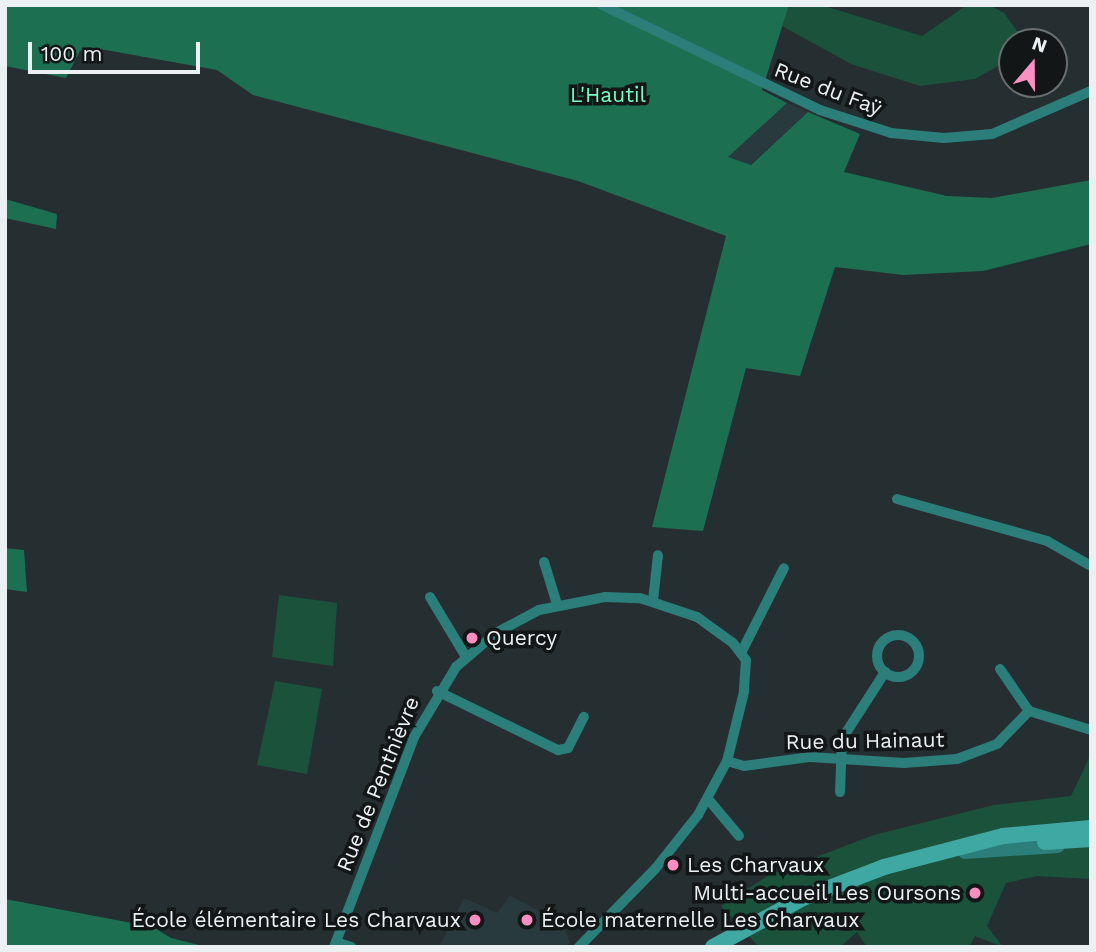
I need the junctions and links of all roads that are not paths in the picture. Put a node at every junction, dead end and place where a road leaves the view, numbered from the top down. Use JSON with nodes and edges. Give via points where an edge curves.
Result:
{"nodes":[{"id":1,"x":602,"y":5,"type":"edge"},
{"id":2,"x":1091,"y":91,"type":"edge"},
{"id":3,"x":897,"y":499,"type":"dead end"},
{"id":4,"x":657,"y":555,"type":"dead end"},
{"id":5,"x":544,"y":562,"type":"dead end"},
{"id":6,"x":1091,"y":566,"type":"edge"},
{"id":7,"x":784,"y":568,"type":"dead end"},
{"id":8,"x":430,"y":597,"type":"dead end"},
{"id":9,"x":653,"y":601,"type":"junction"},
{"id":10,"x":557,"y":604,"type":"junction"},
{"id":11,"x":741,"y":653,"type":"junction"},
{"id":12,"x":466,"y":657,"type":"junction"},
{"id":13,"x":1000,"y":669,"type":"dead end"},
{"id":14,"x":884,"y":672,"type":"dead end"},
{"id":15,"x":438,"y":691,"type":"junction"},
{"id":16,"x":1029,"y":710,"type":"junction"},
{"id":17,"x":584,"y":717,"type":"dead end"},
{"id":18,"x":1091,"y":730,"type":"edge"},
{"id":19,"x":839,"y":757,"type":"junction"},
{"id":20,"x":727,"y":761,"type":"junction"},
{"id":21,"x":840,"y":792,"type":"dead end"},
{"id":22,"x":708,"y":799,"type":"junction"},
{"id":23,"x":1091,"y":828,"type":"edge"},
{"id":24,"x":739,"y":836,"type":"dead end"},
{"id":25,"x":1091,"y":839,"type":"edge"},
{"id":26,"x":1091,"y":845,"type":"edge"},
{"id":27,"x":965,"y":852,"type":"junction"},
{"id":28,"x":884,"y":867,"type":"junction"},
{"id":29,"x":335,"y":944,"type":"edge"},
{"id":30,"x":351,"y":947,"type":"edge"},
{"id":31,"x":579,"y":947,"type":"edge"},
{"id":32,"x":713,"y":947,"type":"edge"}],
"edges":[{"from":1,"to":2,"type":"street","name":"Rue du Faÿ","via":[[820,110],[891,133],[944,138],[992,134]]},
{"from":3,"to":6,"type":"street","via":[[1035,537]]},
{"from":4,"to":9,"type":"street"},
{"from":5,"to":10,"type":"street"},
{"from":7,"to":11,"type":"street"},
{"from":8,"to":12,"type":"street"},
{"from":9,"to":10,"type":"street","name":"Rue de Penthièvre","via":[[621,596]]},
{"from":9,"to":11,"type":"street","name":"Rue de Penthièvre","via":[[697,617]]},
{"from":10,"to":12,"type":"street","name":"Rue de Penthièvre","via":[[508,625]]},
{"from":11,"to":20,"type":"street","via":[[746,677]]},
{"from":12,"to":15,"type":"street","name":"Rue de Penthièvre"},
{"from":13,"to":16,"type":"street"},
{"from":14,"to":19,"type":"street","via":[[845,730]]},
{"from":15,"to":17,"type":"street","via":[[558,750],[568,748]]},
{"from":15,"to":29,"type":"street","name":"Rue de Penthièvre","via":[[414,737]]},
{"from":16,"to":18,"type":"street"},
{"from":16,"to":19,"type":"street","name":"Rue du Hainaut","via":[[1010,733],[972,755],[921,763]]},
{"from":19,"to":20,"type":"street","name":"Rue du Hainaut","via":[[744,766]]},
{"from":19,"to":21,"type":"street"},
{"from":20,"to":22,"type":"street"},
{"from":22,"to":24,"type":"street"},
{"from":22,"to":31,"type":"street","via":[[668,855]]},
{"from":23,"to":28,"type":"main road","via":[[993,838]]},
{"from":25,"to":27,"type":"main road"},
{"from":26,"to":27,"type":"street"},
{"from":27,"to":28,"type":"main road"},
{"from":28,"to":32,"type":"main road","via":[[803,898]]},
{"from":29,"to":30,"type":"street"}]}
